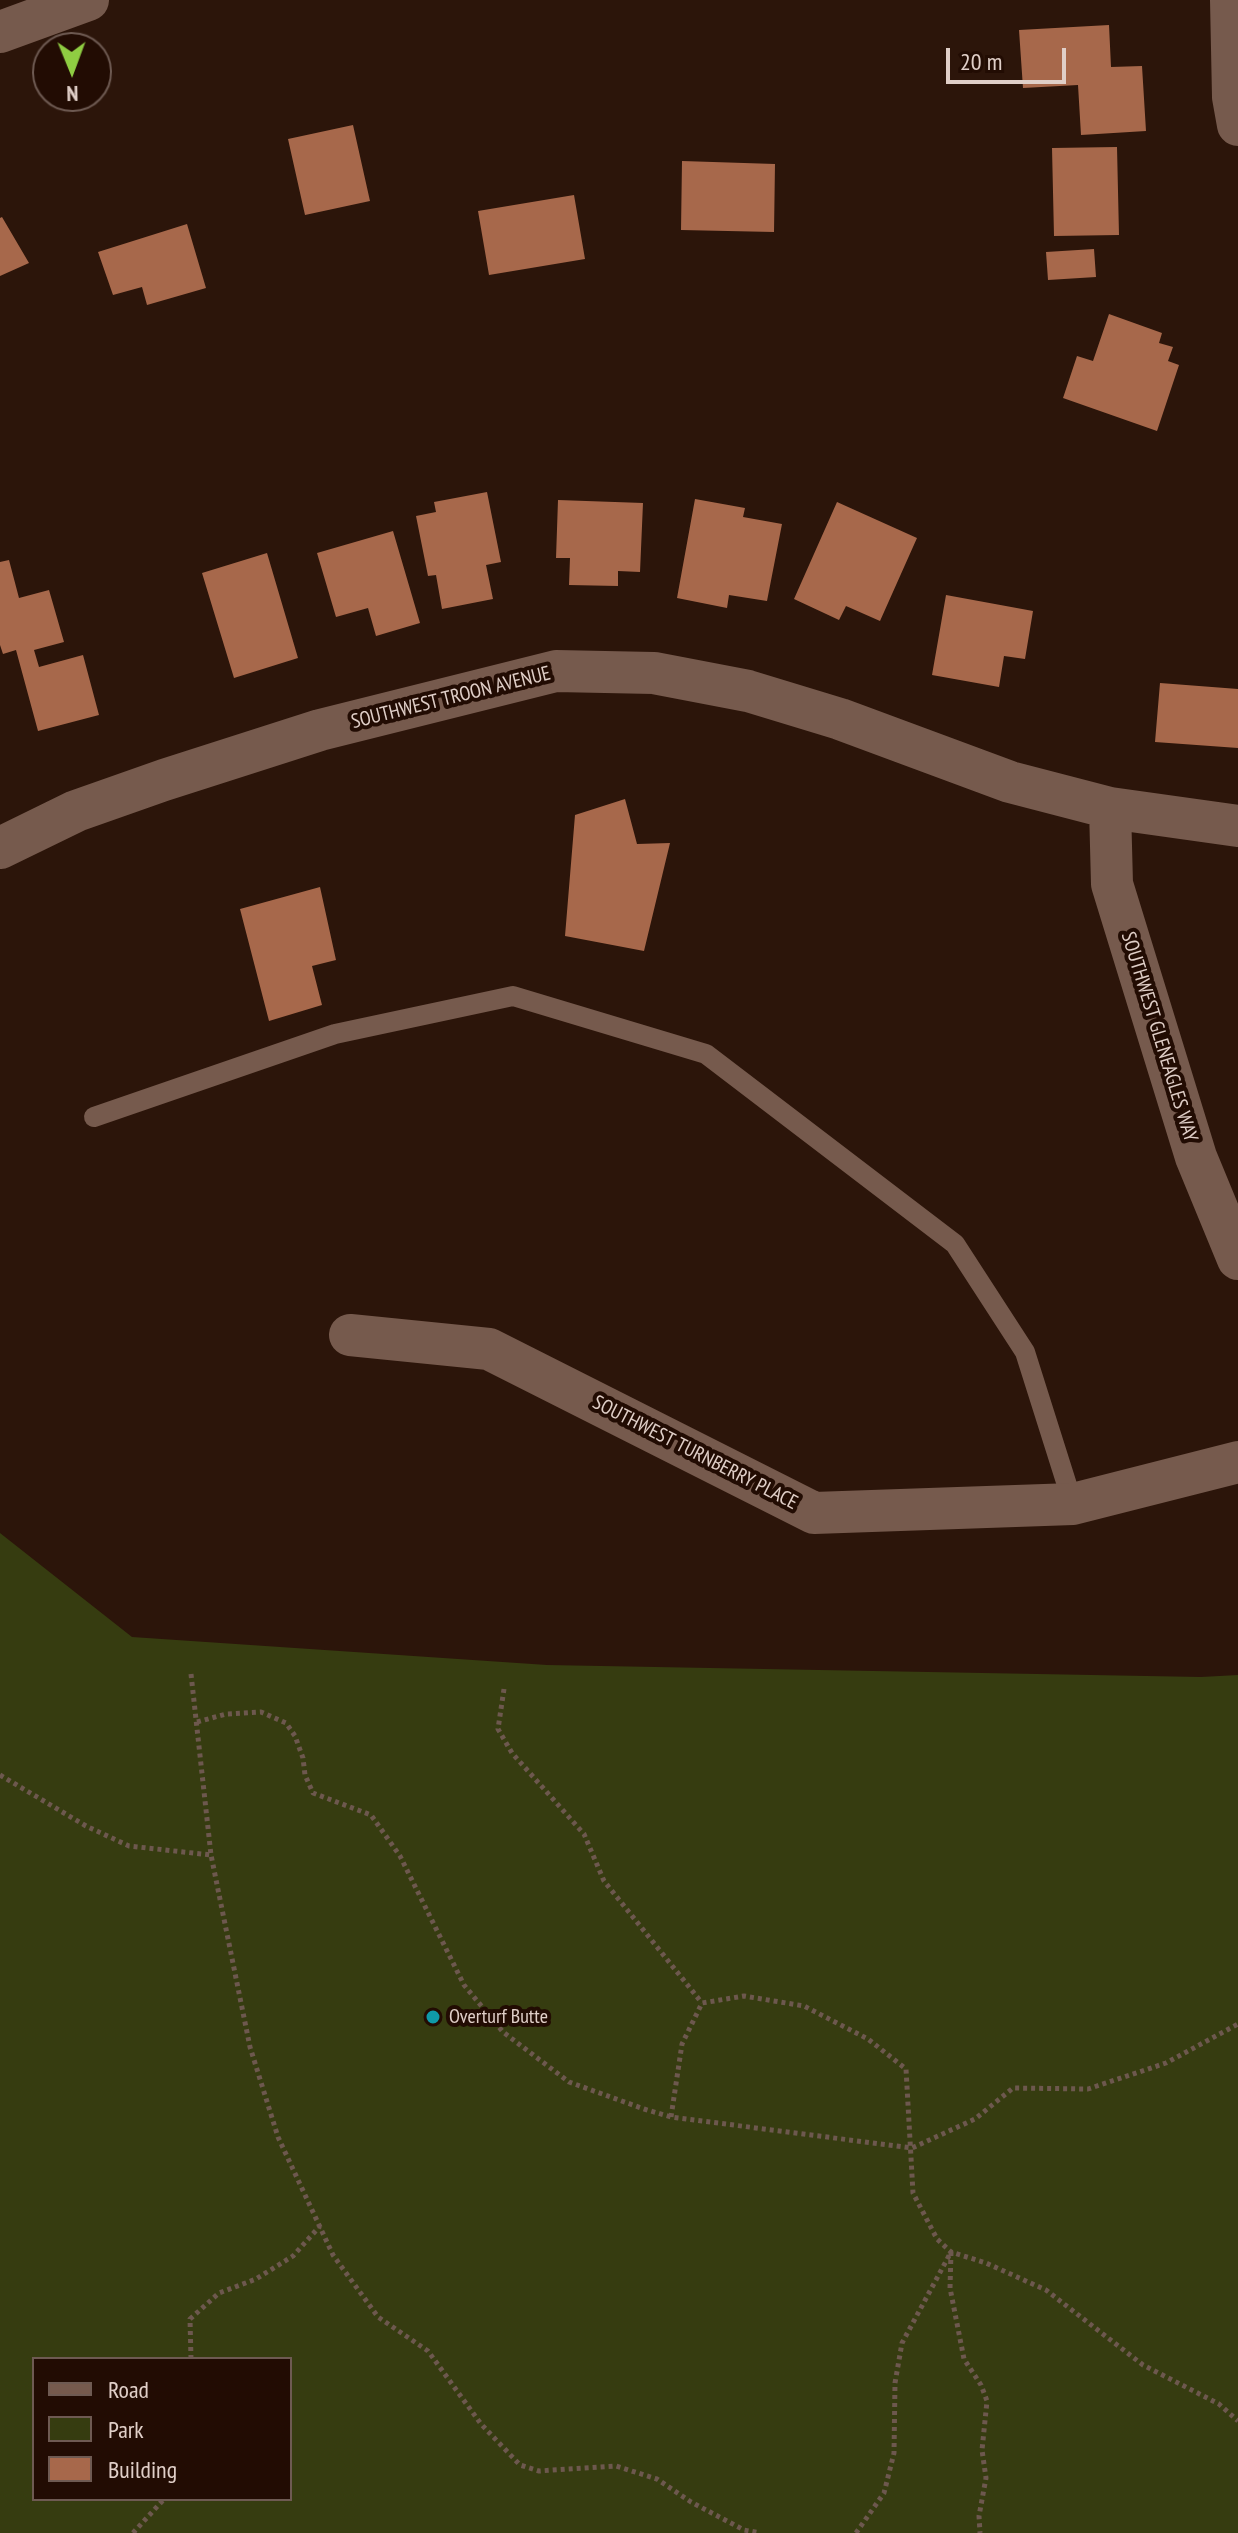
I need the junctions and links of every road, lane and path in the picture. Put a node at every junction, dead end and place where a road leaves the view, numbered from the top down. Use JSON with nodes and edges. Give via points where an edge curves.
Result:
{"nodes":[{"id":1,"x":88,"y":0,"type":"edge"},
{"id":2,"x":1231,"y":0,"type":"edge"},
{"id":3,"x":0,"y":32,"type":"edge"},
{"id":4,"x":1238,"y":125,"type":"edge"},
{"id":5,"x":1110,"y":808,"type":"junction"},
{"id":6,"x":1238,"y":826,"type":"edge"},
{"id":7,"x":0,"y":848,"type":"edge"},
{"id":8,"x":94,"y":1117,"type":"dead end"},
{"id":9,"x":1238,"y":1259,"type":"edge"},
{"id":10,"x":350,"y":1335,"type":"dead end"},
{"id":11,"x":1238,"y":1462,"type":"edge"},
{"id":12,"x":1073,"y":1504,"type":"junction"},
{"id":13,"x":191,"y":1674,"type":"dead end"},
{"id":14,"x":504,"y":1689,"type":"dead end"},
{"id":15,"x":197,"y":1722,"type":"junction"},
{"id":16,"x":0,"y":1775,"type":"edge"},
{"id":17,"x":211,"y":1855,"type":"junction"},
{"id":18,"x":702,"y":2003,"type":"junction"},
{"id":19,"x":1238,"y":2024,"type":"edge"},
{"id":20,"x":671,"y":2117,"type":"junction"},
{"id":21,"x":912,"y":2148,"type":"junction"},
{"id":22,"x":320,"y":2226,"type":"junction"},
{"id":23,"x":951,"y":2252,"type":"junction"},
{"id":24,"x":191,"y":2357,"type":"edge"},
{"id":25,"x":1238,"y":2421,"type":"edge"},
{"id":26,"x":162,"y":2501,"type":"edge"},
{"id":27,"x":133,"y":2533,"type":"edge"},
{"id":28,"x":760,"y":2533,"type":"edge"},
{"id":29,"x":856,"y":2533,"type":"edge"},
{"id":30,"x":980,"y":2533,"type":"edge"}],
"edges":[{"from":1,"to":3,"type":"street"},
{"from":2,"to":4,"type":"street"},
{"from":5,"to":6,"type":"street","name":"SOUTHWEST TROON AVENUE"},
{"from":5,"to":7,"type":"street","name":"SOUTHWEST TROON AVENUE","via":[[1010,782],[748,691],[654,673],[556,671],[320,730],[178,775],[76,811]]},
{"from":5,"to":9,"type":"street","name":"SOUTHWEST GLENEAGLES WAY","via":[[1112,884],[1196,1157]]},
{"from":8,"to":12,"type":"lane","via":[[335,1034],[513,996],[706,1054],[955,1244],[1025,1352]]},
{"from":10,"to":12,"type":"street","name":"SOUTHWEST TURNBERRY PLACE","via":[[489,1349],[814,1513]]},
{"from":11,"to":12,"type":"street","name":"SOUTHWEST TURNBERRY PLACE"},
{"from":13,"to":15,"type":"path"},
{"from":14,"to":18,"type":"path","via":[[498,1729],[512,1753],[584,1834],[604,1881]]},
{"from":15,"to":17,"type":"path"},
{"from":15,"to":20,"type":"path","via":[[261,1712],[286,1723],[313,1793],[371,1815],[400,1856],[464,1985],[503,2032],[569,2082]]},
{"from":16,"to":17,"type":"path","via":[[129,1846]]},
{"from":17,"to":22,"type":"path","via":[[250,2047],[278,2137]]},
{"from":18,"to":20,"type":"path","via":[[682,2044]]},
{"from":18,"to":21,"type":"path","via":[[744,1996],[804,2006],[868,2039],[906,2069]]},
{"from":19,"to":21,"type":"path","via":[[1166,2063],[1088,2089],[1013,2088],[975,2119]]},
{"from":20,"to":21,"type":"path"},
{"from":21,"to":23,"type":"path","via":[[913,2193],[937,2239]]},
{"from":22,"to":24,"type":"path","via":[[293,2256],[256,2279],[219,2293],[190,2319]]},
{"from":22,"to":28,"type":"path","via":[[333,2255],[378,2317],[428,2351],[481,2424],[520,2465],[539,2471],[616,2466],[657,2479],[744,2530]]},
{"from":23,"to":25,"type":"path","via":[[1046,2290],[1143,2365],[1219,2404]]},
{"from":23,"to":29,"type":"path","via":[[902,2343],[895,2383],[894,2453],[884,2493]]},
{"from":23,"to":30,"type":"path","via":[[950,2288],[964,2359],[987,2401]]},
{"from":26,"to":27,"type":"path"}]}
